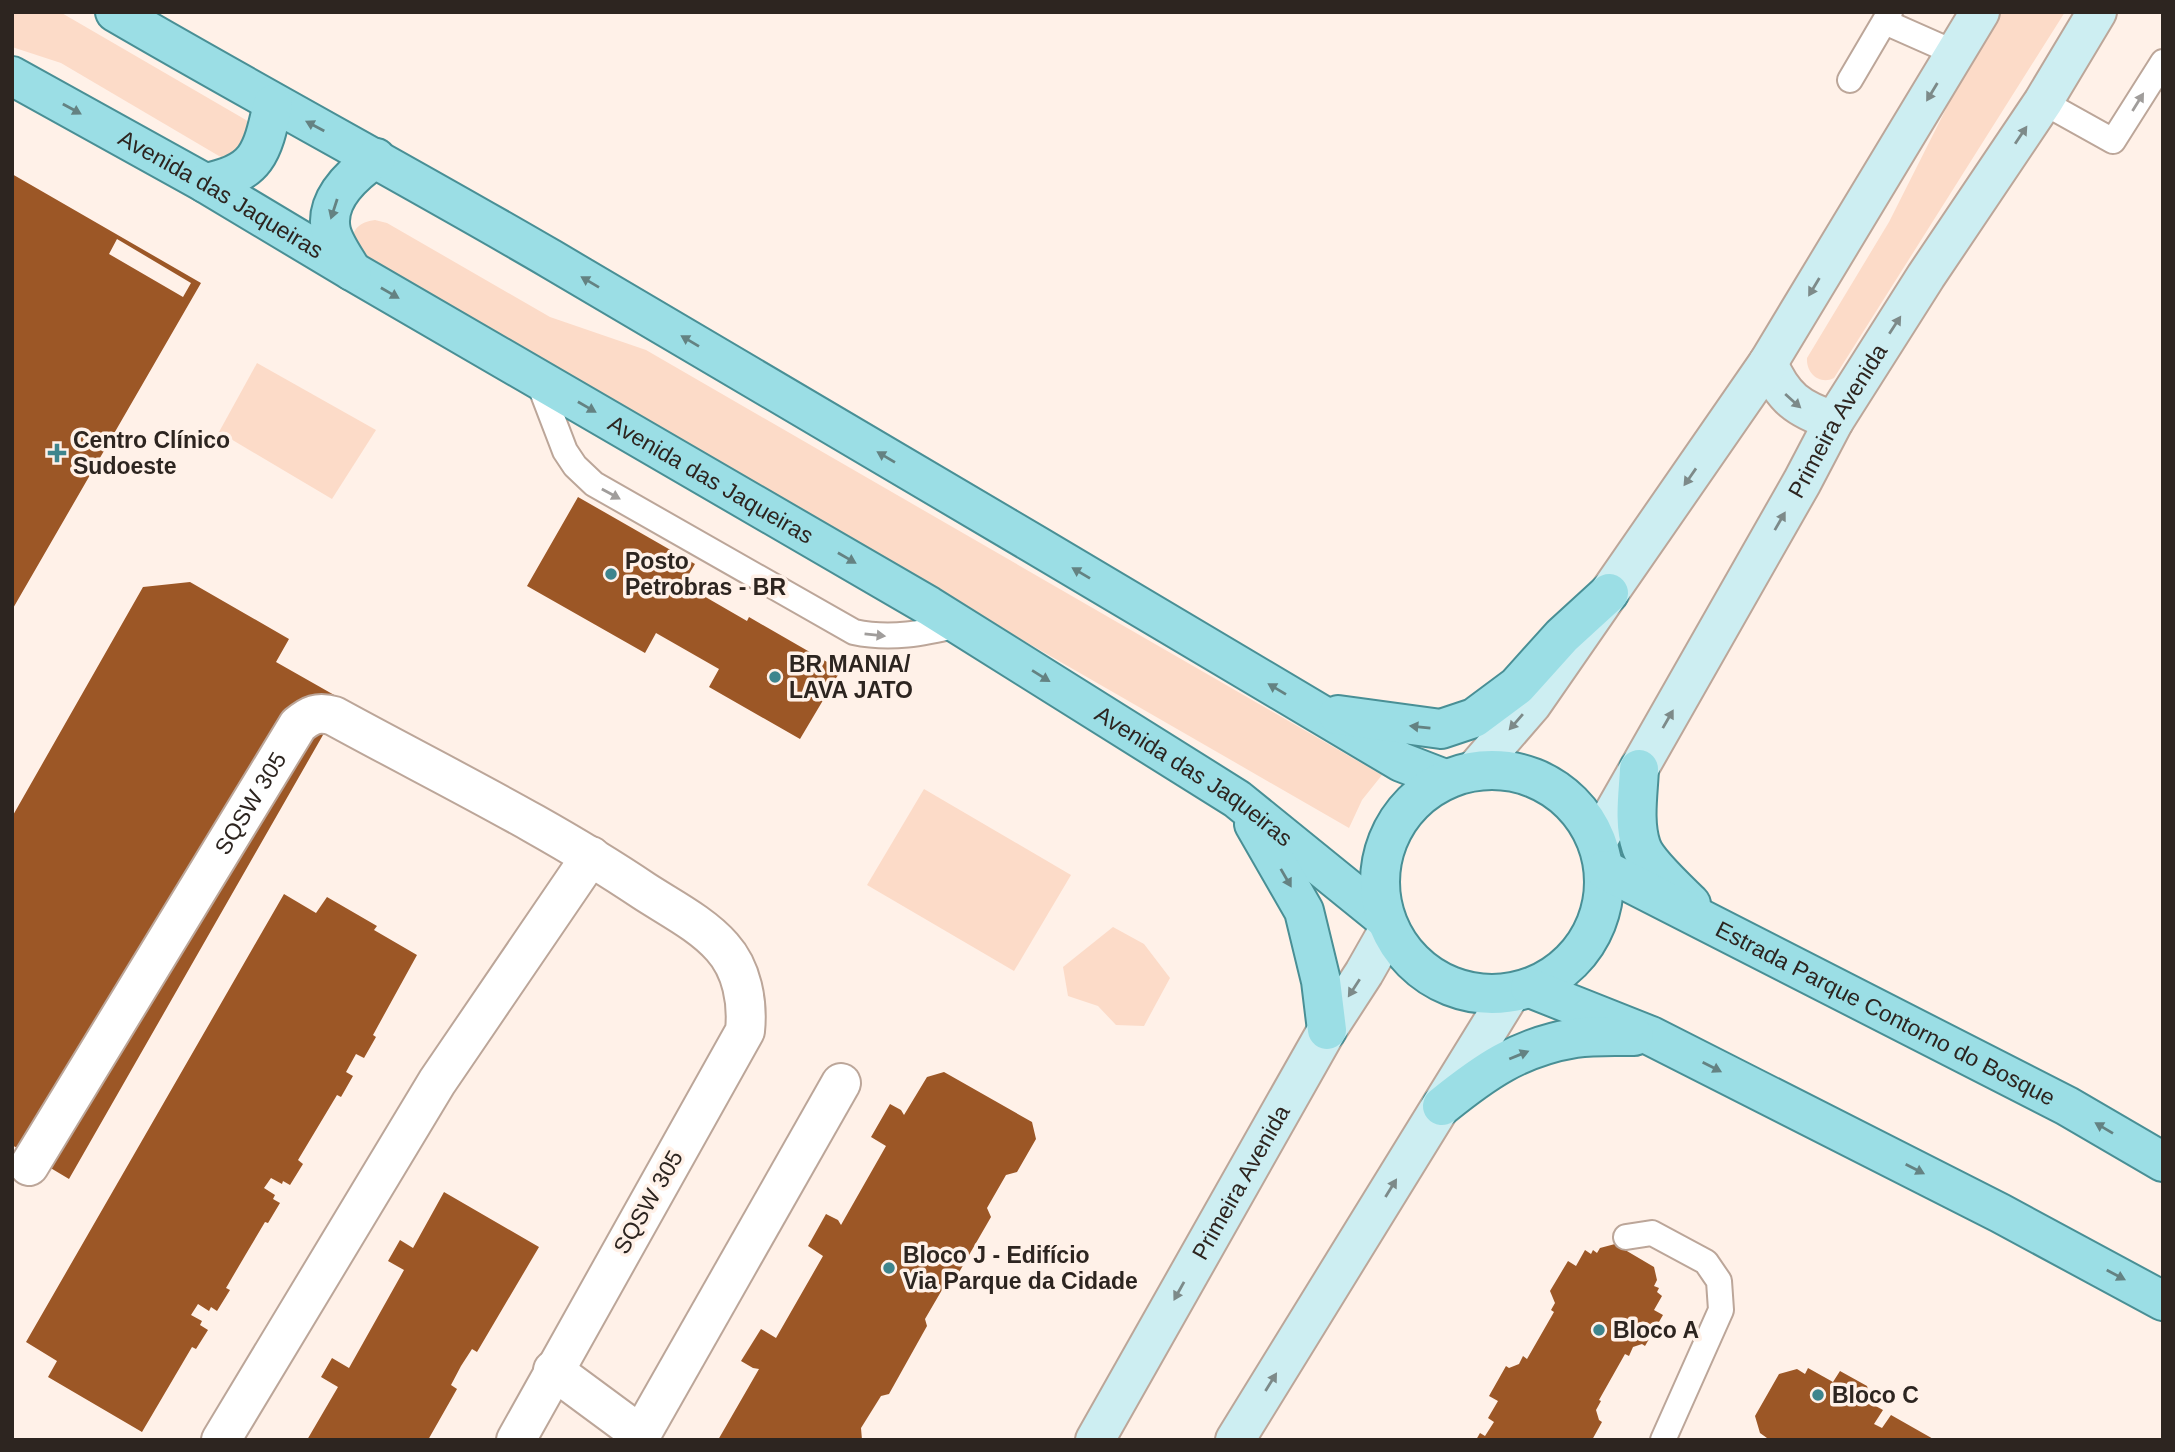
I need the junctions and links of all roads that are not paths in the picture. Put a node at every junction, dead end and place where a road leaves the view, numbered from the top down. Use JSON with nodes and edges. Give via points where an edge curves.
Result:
{"nodes":[{"id":1,"x":115,"y":12,"type":"edge"},
{"id":2,"x":1980,"y":12,"type":"edge"},
{"id":3,"x":2097,"y":12,"type":"edge"},
{"id":4,"x":1888,"y":17,"type":"edge"},
{"id":5,"x":1955,"y":53,"type":"junction"},
{"id":6,"x":2163,"y":62,"type":"edge"},
{"id":7,"x":12,"y":76,"type":"edge"},
{"id":8,"x":1850,"y":80,"type":"dead end"},
{"id":9,"x":2043,"y":102,"type":"junction"},
{"id":10,"x":274,"y":104,"type":"junction"},
{"id":11,"x":376,"y":159,"type":"junction"},
{"id":12,"x":205,"y":183,"type":"junction"},
{"id":13,"x":352,"y":271,"type":"junction"},
{"id":14,"x":1768,"y":363,"type":"junction"},
{"id":15,"x":537,"y":378,"type":"junction"},
{"id":16,"x":1834,"y":421,"type":"junction"},
{"id":17,"x":1609,"y":593,"type":"junction"},
{"id":18,"x":959,"y":625,"type":"junction"},
{"id":19,"x":1315,"y":711,"type":"junction"},
{"id":20,"x":1639,"y":769,"type":"junction"},
{"id":21,"x":1460,"y":775,"type":"junction"},
{"id":22,"x":1237,"y":799,"type":"junction"},
{"id":23,"x":591,"y":856,"type":"junction"},
{"id":24,"x":1601,"y":856,"type":"junction"},
{"id":25,"x":1387,"y":924,"type":"junction"},
{"id":26,"x":1721,"y":931,"type":"junction"},
{"id":27,"x":1520,"y":991,"type":"junction"},
{"id":28,"x":1326,"y":1030,"type":"junction"},
{"id":29,"x":1651,"y":1036,"type":"junction"},
{"id":30,"x":841,"y":1083,"type":"dead end"},
{"id":31,"x":1442,"y":1106,"type":"junction"},
{"id":32,"x":2163,"y":1162,"type":"edge"},
{"id":33,"x":29,"y":1166,"type":"dead end"},
{"id":34,"x":1626,"y":1237,"type":"dead end"},
{"id":35,"x":2163,"y":1301,"type":"edge"},
{"id":36,"x":553,"y":1370,"type":"junction"},
{"id":37,"x":640,"y":1437,"type":"edge"},
{"id":38,"x":221,"y":1440,"type":"edge"},
{"id":39,"x":516,"y":1440,"type":"edge"},
{"id":40,"x":1095,"y":1440,"type":"edge"},
{"id":41,"x":1235,"y":1440,"type":"edge"},
{"id":42,"x":1662,"y":1440,"type":"edge"}],
"edges":[{"from":1,"to":10,"type":"main road"},
{"from":2,"to":5,"type":"main road"},
{"from":3,"to":9,"type":"main road","name":"Primeira Avenida"},
{"from":4,"to":5,"type":"lane"},
{"from":4,"to":8,"type":"lane"},
{"from":5,"to":14,"type":"main road","one_way":true},
{"from":9,"to":6,"type":"lane","one_way":true,"via":[[2113,141]]},
{"from":7,"to":12,"type":"main road","name":"Avenida das Jaqueiras","one_way":true},
{"from":16,"to":9,"type":"main road","name":"Primeira Avenida","one_way":true},
{"from":11,"to":10,"type":"main road","one_way":true},
{"from":10,"to":12,"type":"main road","via":[[258,156],[234,175]]},
{"from":11,"to":13,"type":"main road","one_way":true,"via":[[352,175],[330,220],[331,233]]},
{"from":19,"to":11,"type":"main road","one_way":true},
{"from":12,"to":13,"type":"main road","name":"Avenida das Jaqueiras"},
{"from":13,"to":15,"type":"main road","name":"Avenida das Jaqueiras","one_way":true},
{"from":14,"to":16,"type":"main road","one_way":true,"via":[[1787,396],[1813,414]]},
{"from":14,"to":17,"type":"main road","one_way":true},
{"from":15,"to":18,"type":"main road","name":"Avenida das Jaqueiras","one_way":true},
{"from":15,"to":18,"type":"lane","one_way":true,"via":[[565,451],[594,484],[854,632],[875,637],[911,635]]},
{"from":20,"to":16,"type":"main road","name":"Primeira Avenida","one_way":true},
{"from":17,"to":19,"type":"main road","one_way":true,"via":[[1517,686],[1474,718],[1441,729]]},
{"from":17,"to":21,"type":"main road","one_way":true,"via":[[1532,704]]},
{"from":18,"to":22,"type":"main road","name":"Avenida das Jaqueiras","one_way":true},
{"from":19,"to":21,"type":"main road","via":[[1401,762]]},
{"from":20,"to":24,"type":"main road","name":"Primeira Avenida"},
{"from":20,"to":26,"type":"main road","via":[[1641,847],[1670,884]]},
{"from":21,"to":24,"type":"main road","via":[[1499,771],[1549,783],[1586,818]]},
{"from":21,"to":25,"type":"main road","via":[[1424,792],[1406,808],[1393,829],[1380,875]]},
{"from":22,"to":25,"type":"main road","name":"Avenida das Jaqueiras"},
{"from":22,"to":28,"type":"main road","one_way":true,"via":[[1304,911],[1321,981]]},
{"from":23,"to":33,"type":"street","name":"SQSW 305","via":[[334,716],[308,717],[298,725]]},
{"from":23,"to":36,"type":"street","name":"SQSW 305","via":[[723,947],[739,972],[747,1015],[745,1031]]},
{"from":23,"to":38,"type":"street","via":[[437,1082]]},
{"from":24,"to":26,"type":"main road","name":"Estrada Parque Contorno do Bosque"},
{"from":24,"to":27,"type":"main road","via":[[1605,896],[1588,942],[1552,977]]},
{"from":25,"to":27,"type":"main road","via":[[1406,955],[1442,983],[1487,995]]},
{"from":25,"to":28,"type":"main road","name":"Primeira Avenida","one_way":true,"via":[[1364,973]]},
{"from":32,"to":26,"type":"main road","name":"Estrada Parque Contorno do Bosque","one_way":true,"via":[[2067,1106]]},
{"from":27,"to":29,"type":"main road"},
{"from":27,"to":31,"type":"main road"},
{"from":28,"to":40,"type":"main road","name":"Primeira Avenida","one_way":true},
{"from":31,"to":29,"type":"main road","one_way":true,"via":[[1499,1063],[1546,1044],[1578,1037]]},
{"from":29,"to":35,"type":"main road","one_way":true},
{"from":30,"to":37,"type":"street"},
{"from":41,"to":31,"type":"main road","one_way":true},
{"from":34,"to":42,"type":"lane","via":[[1652,1233],[1706,1262],[1719,1281],[1721,1310]]},
{"from":36,"to":37,"type":"street"},
{"from":36,"to":39,"type":"street","name":"SQSW 305"}]}
